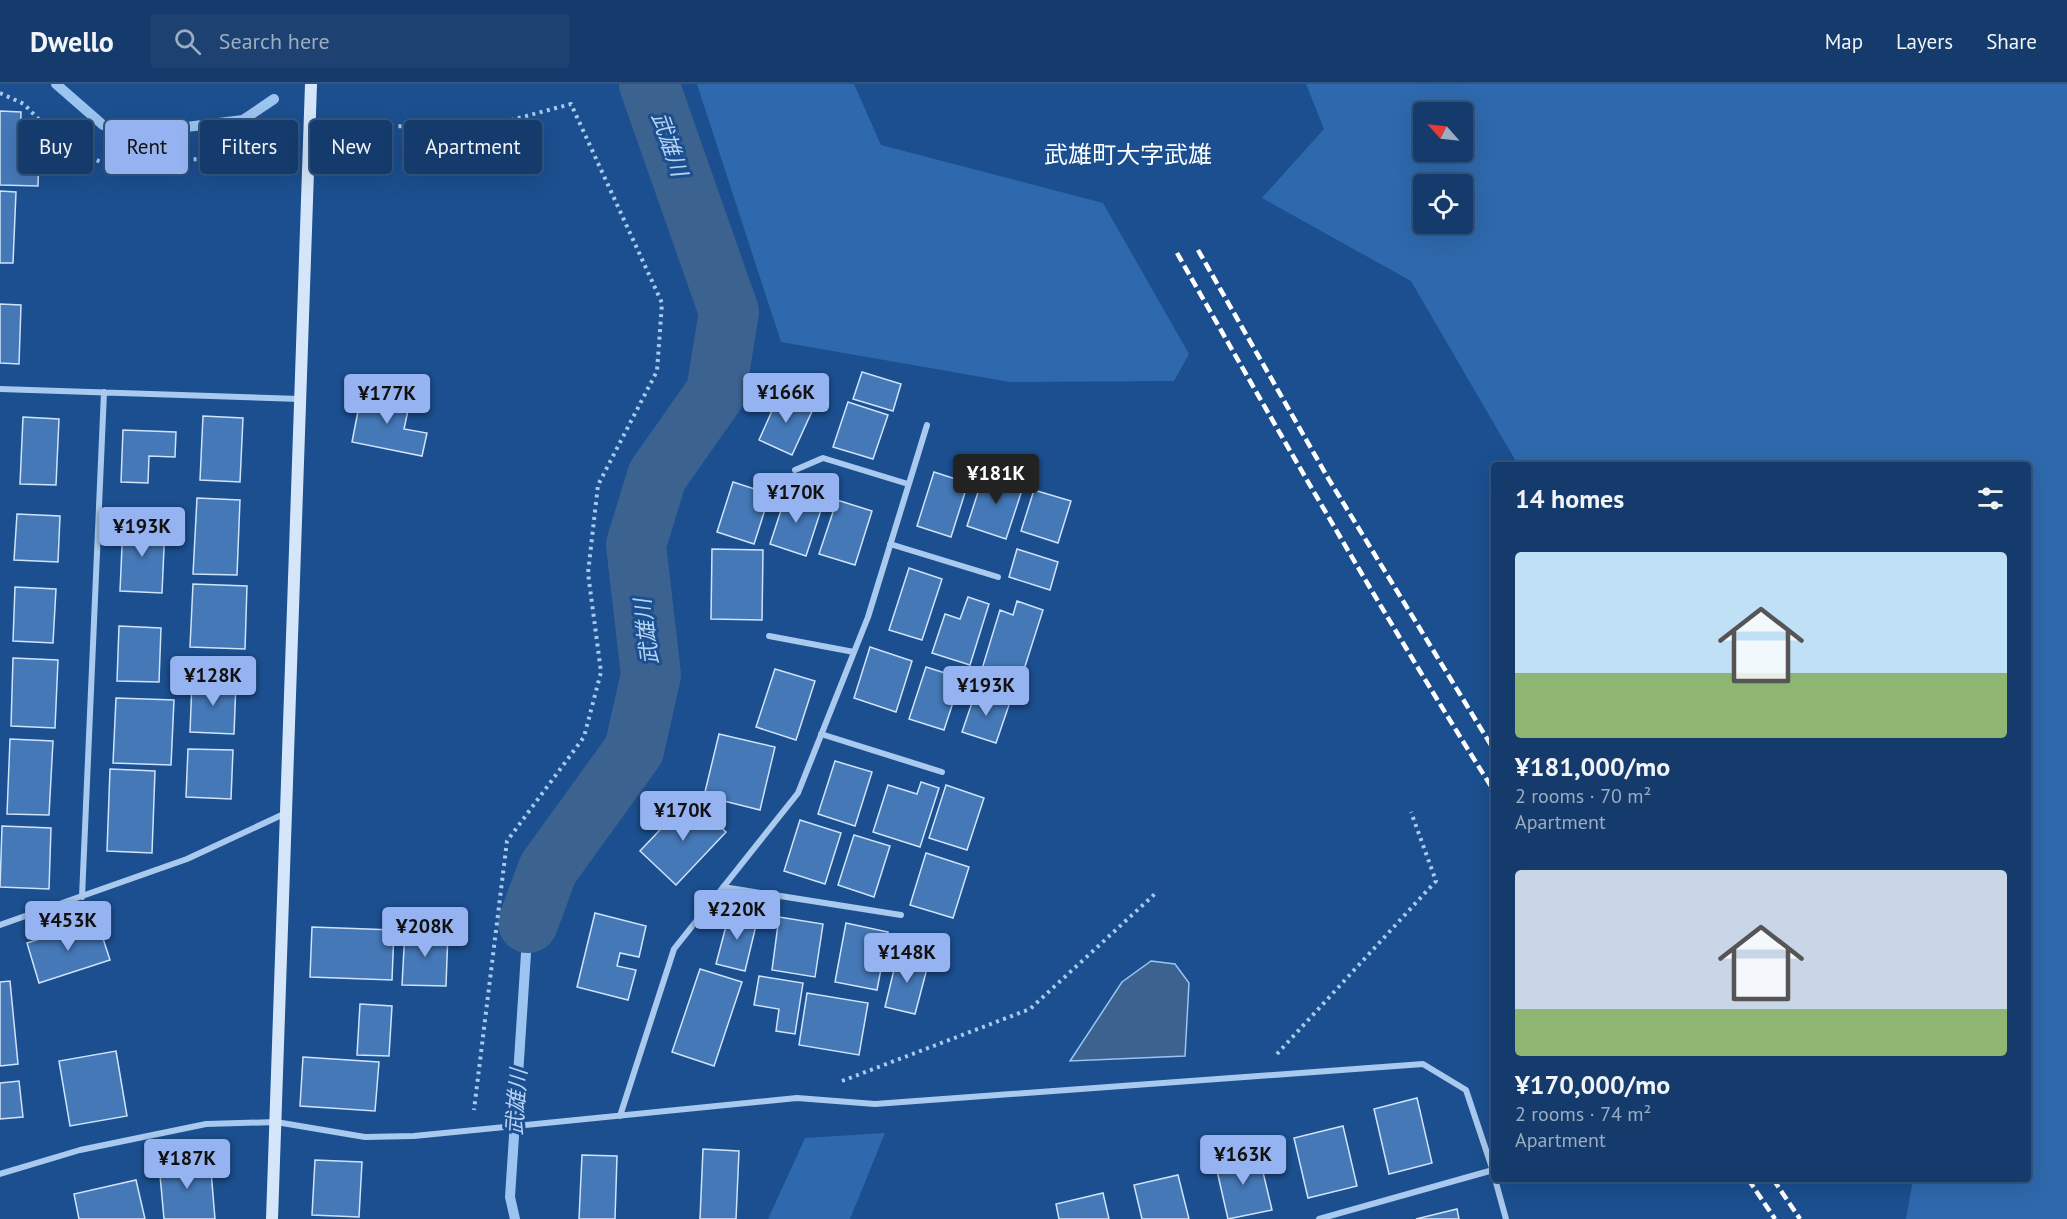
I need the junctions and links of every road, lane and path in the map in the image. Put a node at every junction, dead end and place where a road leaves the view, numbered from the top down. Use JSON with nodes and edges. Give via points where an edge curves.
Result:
{"nodes":[{"id":1,"x":310,"y":84,"type":"edge"},
{"id":2,"x":0,"y":93,"type":"edge"},
{"id":3,"x":309,"y":130,"type":"junction"},
{"id":4,"x":0,"y":389,"type":"edge"},
{"id":5,"x":104,"y":392,"type":"junction"},
{"id":6,"x":300,"y":399,"type":"junction"},
{"id":7,"x":927,"y":425,"type":"dead end"},
{"id":8,"x":795,"y":470,"type":"dead end"},
{"id":9,"x":909,"y":484,"type":"junction"},
{"id":10,"x":890,"y":544,"type":"junction"},
{"id":11,"x":998,"y":577,"type":"dead end"},
{"id":12,"x":769,"y":636,"type":"dead end"},
{"id":13,"x":854,"y":652,"type":"junction"},
{"id":14,"x":821,"y":734,"type":"junction"},
{"id":15,"x":942,"y":772,"type":"dead end"},
{"id":16,"x":1411,"y":812,"type":"dead end"},
{"id":17,"x":286,"y":813,"type":"junction"},
{"id":18,"x":723,"y":888,"type":"junction"},
{"id":19,"x":1156,"y":892,"type":"dead end"},
{"id":20,"x":82,"y":897,"type":"junction"},
{"id":21,"x":901,"y":915,"type":"dead end"},
{"id":22,"x":0,"y":925,"type":"edge"},
{"id":23,"x":1256,"y":1076,"type":"junction"},
{"id":24,"x":841,"y":1081,"type":"dead end"},
{"id":25,"x":620,"y":1116,"type":"junction"},
{"id":26,"x":276,"y":1122,"type":"junction"},
{"id":27,"x":472,"y":1131,"type":"junction"},
{"id":28,"x":1491,"y":1163,"type":"edge"},
{"id":29,"x":0,"y":1173,"type":"edge"},
{"id":30,"x":1491,"y":1173,"type":"edge"},
{"id":31,"x":1496,"y":1182,"type":"edge"},
{"id":32,"x":272,"y":1219,"type":"edge"},
{"id":33,"x":1319,"y":1219,"type":"edge"},
{"id":34,"x":1506,"y":1219,"type":"edge"}],
"edges":[{"from":1,"to":3,"type":"street"},
{"from":2,"to":3,"type":"path","via":[[24,104],[63,145],[104,163],[250,157]]},
{"from":3,"to":6,"type":"street"},
{"from":3,"to":27,"type":"path","via":[[504,122],[571,104],[662,303],[657,371],[598,485],[588,573],[601,672],[584,737],[507,841]]},
{"from":4,"to":5,"type":"street"},
{"from":5,"to":6,"type":"street"},
{"from":5,"to":20,"type":"street"},
{"from":6,"to":17,"type":"street"},
{"from":7,"to":9,"type":"street"},
{"from":8,"to":9,"type":"street","via":[[823,458]]},
{"from":9,"to":10,"type":"street"},
{"from":10,"to":11,"type":"street"},
{"from":10,"to":13,"type":"street"},
{"from":12,"to":13,"type":"street"},
{"from":13,"to":14,"type":"street"},
{"from":14,"to":15,"type":"street"},
{"from":14,"to":18,"type":"street","via":[[798,793]]},
{"from":16,"to":23,"type":"path","via":[[1436,881]]},
{"from":17,"to":20,"type":"street","via":[[187,859]]},
{"from":17,"to":26,"type":"street"},
{"from":18,"to":21,"type":"street"},
{"from":18,"to":25,"type":"street","via":[[674,950]]},
{"from":19,"to":24,"type":"path","via":[[1030,1009]]},
{"from":20,"to":22,"type":"street"},
{"from":23,"to":25,"type":"street","via":[[875,1104],[797,1098]]},
{"from":23,"to":28,"type":"street","via":[[1423,1064],[1466,1090]]},
{"from":25,"to":27,"type":"street"},
{"from":26,"to":27,"type":"street","via":[[364,1137]]},
{"from":26,"to":29,"type":"street","via":[[206,1124],[80,1150]]},
{"from":26,"to":32,"type":"street"},
{"from":30,"to":33,"type":"street"},
{"from":31,"to":34,"type":"street"}]}
